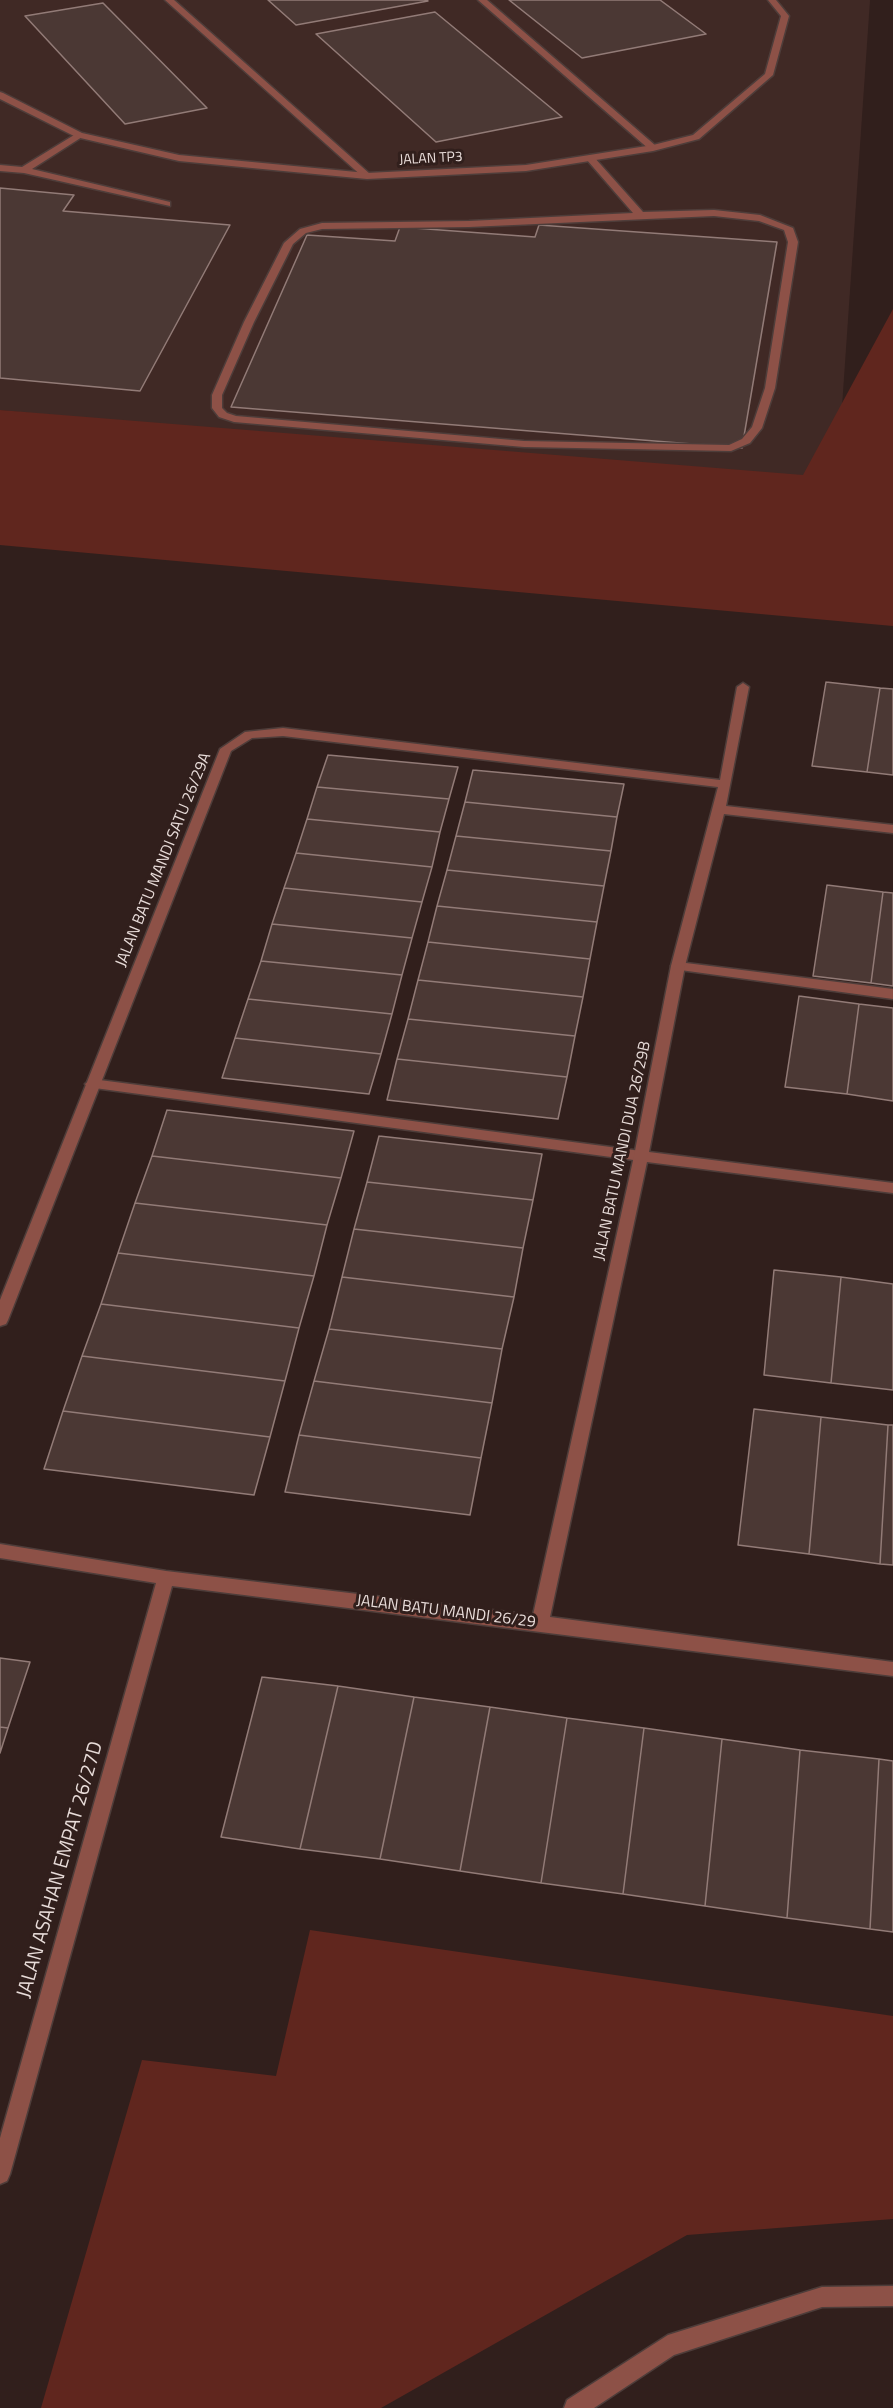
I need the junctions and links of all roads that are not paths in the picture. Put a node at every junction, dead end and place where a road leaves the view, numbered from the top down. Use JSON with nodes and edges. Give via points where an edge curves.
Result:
{"nodes":[{"id":1,"x":169,"y":0,"type":"edge"},
{"id":2,"x":482,"y":0,"type":"edge"},
{"id":3,"x":772,"y":0,"type":"edge"},
{"id":4,"x":0,"y":94,"type":"edge"},
{"id":5,"x":79,"y":135,"type":"junction"},
{"id":6,"x":653,"y":148,"type":"junction"},
{"id":7,"x":591,"y":158,"type":"junction"},
{"id":8,"x":0,"y":168,"type":"edge"},
{"id":9,"x":24,"y":170,"type":"junction"},
{"id":10,"x":367,"y":176,"type":"junction"},
{"id":11,"x":167,"y":204,"type":"dead end"},
{"id":12,"x":640,"y":216,"type":"junction"},
{"id":13,"x":743,"y":687,"type":"dead end"},
{"id":14,"x":725,"y":784,"type":"junction"},
{"id":15,"x":718,"y":809,"type":"junction"},
{"id":16,"x":893,"y":829,"type":"edge"},
{"id":17,"x":678,"y":966,"type":"junction"},
{"id":18,"x":893,"y":994,"type":"edge"},
{"id":19,"x":92,"y":1084,"type":"junction"},
{"id":20,"x":641,"y":1156,"type":"junction"},
{"id":21,"x":893,"y":1188,"type":"edge"},
{"id":22,"x":0,"y":1320,"type":"edge"},
{"id":23,"x":0,"y":1551,"type":"edge"},
{"id":24,"x":166,"y":1578,"type":"junction"},
{"id":25,"x":540,"y":1623,"type":"junction"},
{"id":26,"x":893,"y":1670,"type":"edge"},
{"id":27,"x":0,"y":2174,"type":"edge"},
{"id":28,"x":893,"y":2296,"type":"edge"},
{"id":29,"x":574,"y":2408,"type":"edge"}],
"edges":[{"from":1,"to":10,"type":"street"},
{"from":2,"to":6,"type":"street"},
{"from":3,"to":6,"type":"street","name":"JALAN TP3","via":[[785,16],[769,75],[696,137]]},
{"from":4,"to":5,"type":"street","name":"JALAN TP3"},
{"from":5,"to":9,"type":"street"},
{"from":5,"to":10,"type":"street","name":"JALAN TP3","via":[[179,158]]},
{"from":6,"to":7,"type":"street","name":"JALAN TP3"},
{"from":7,"to":10,"type":"street","name":"JALAN TP3","via":[[526,168]]},
{"from":7,"to":12,"type":"street"},
{"from":8,"to":9,"type":"street"},
{"from":9,"to":11,"type":"street"},
{"from":12,"to":12,"type":"street","via":[[714,213],[760,218],[789,228],[793,242],[770,388],[757,428],[746,441],[731,448],[524,444],[234,419],[217,408],[217,395],[249,322],[289,243],[303,231],[322,226]]},
{"from":13,"to":14,"type":"street","name":"JALAN BATU MANDI DUA 26/29B"},
{"from":14,"to":15,"type":"street","name":"JALAN BATU MANDI DUA 26/29B"},
{"from":14,"to":19,"type":"street","name":"JALAN BATU MANDI SATU 26/29A","via":[[283,732],[249,735],[226,749]]},
{"from":15,"to":16,"type":"street"},
{"from":15,"to":17,"type":"street","name":"JALAN BATU MANDI DUA 26/29B"},
{"from":17,"to":18,"type":"street"},
{"from":17,"to":20,"type":"street","name":"JALAN BATU MANDI DUA 26/29B"},
{"from":19,"to":20,"type":"street"},
{"from":19,"to":22,"type":"street","name":"JALAN BATU MANDI SATU 26/29A"},
{"from":20,"to":21,"type":"street"},
{"from":20,"to":25,"type":"street","name":"JALAN BATU MANDI DUA 26/29B"},
{"from":23,"to":24,"type":"street","name":"JALAN BATU MANDI 26/29"},
{"from":24,"to":25,"type":"street","name":"JALAN BATU MANDI 26/29"},
{"from":24,"to":27,"type":"street","name":"JALAN ASAHAN EMPAT 26/27D"},
{"from":25,"to":26,"type":"street","name":"JALAN BATU MANDI 26/29"},
{"from":28,"to":29,"type":"street","via":[[822,2297],[668,2346]]}]}
